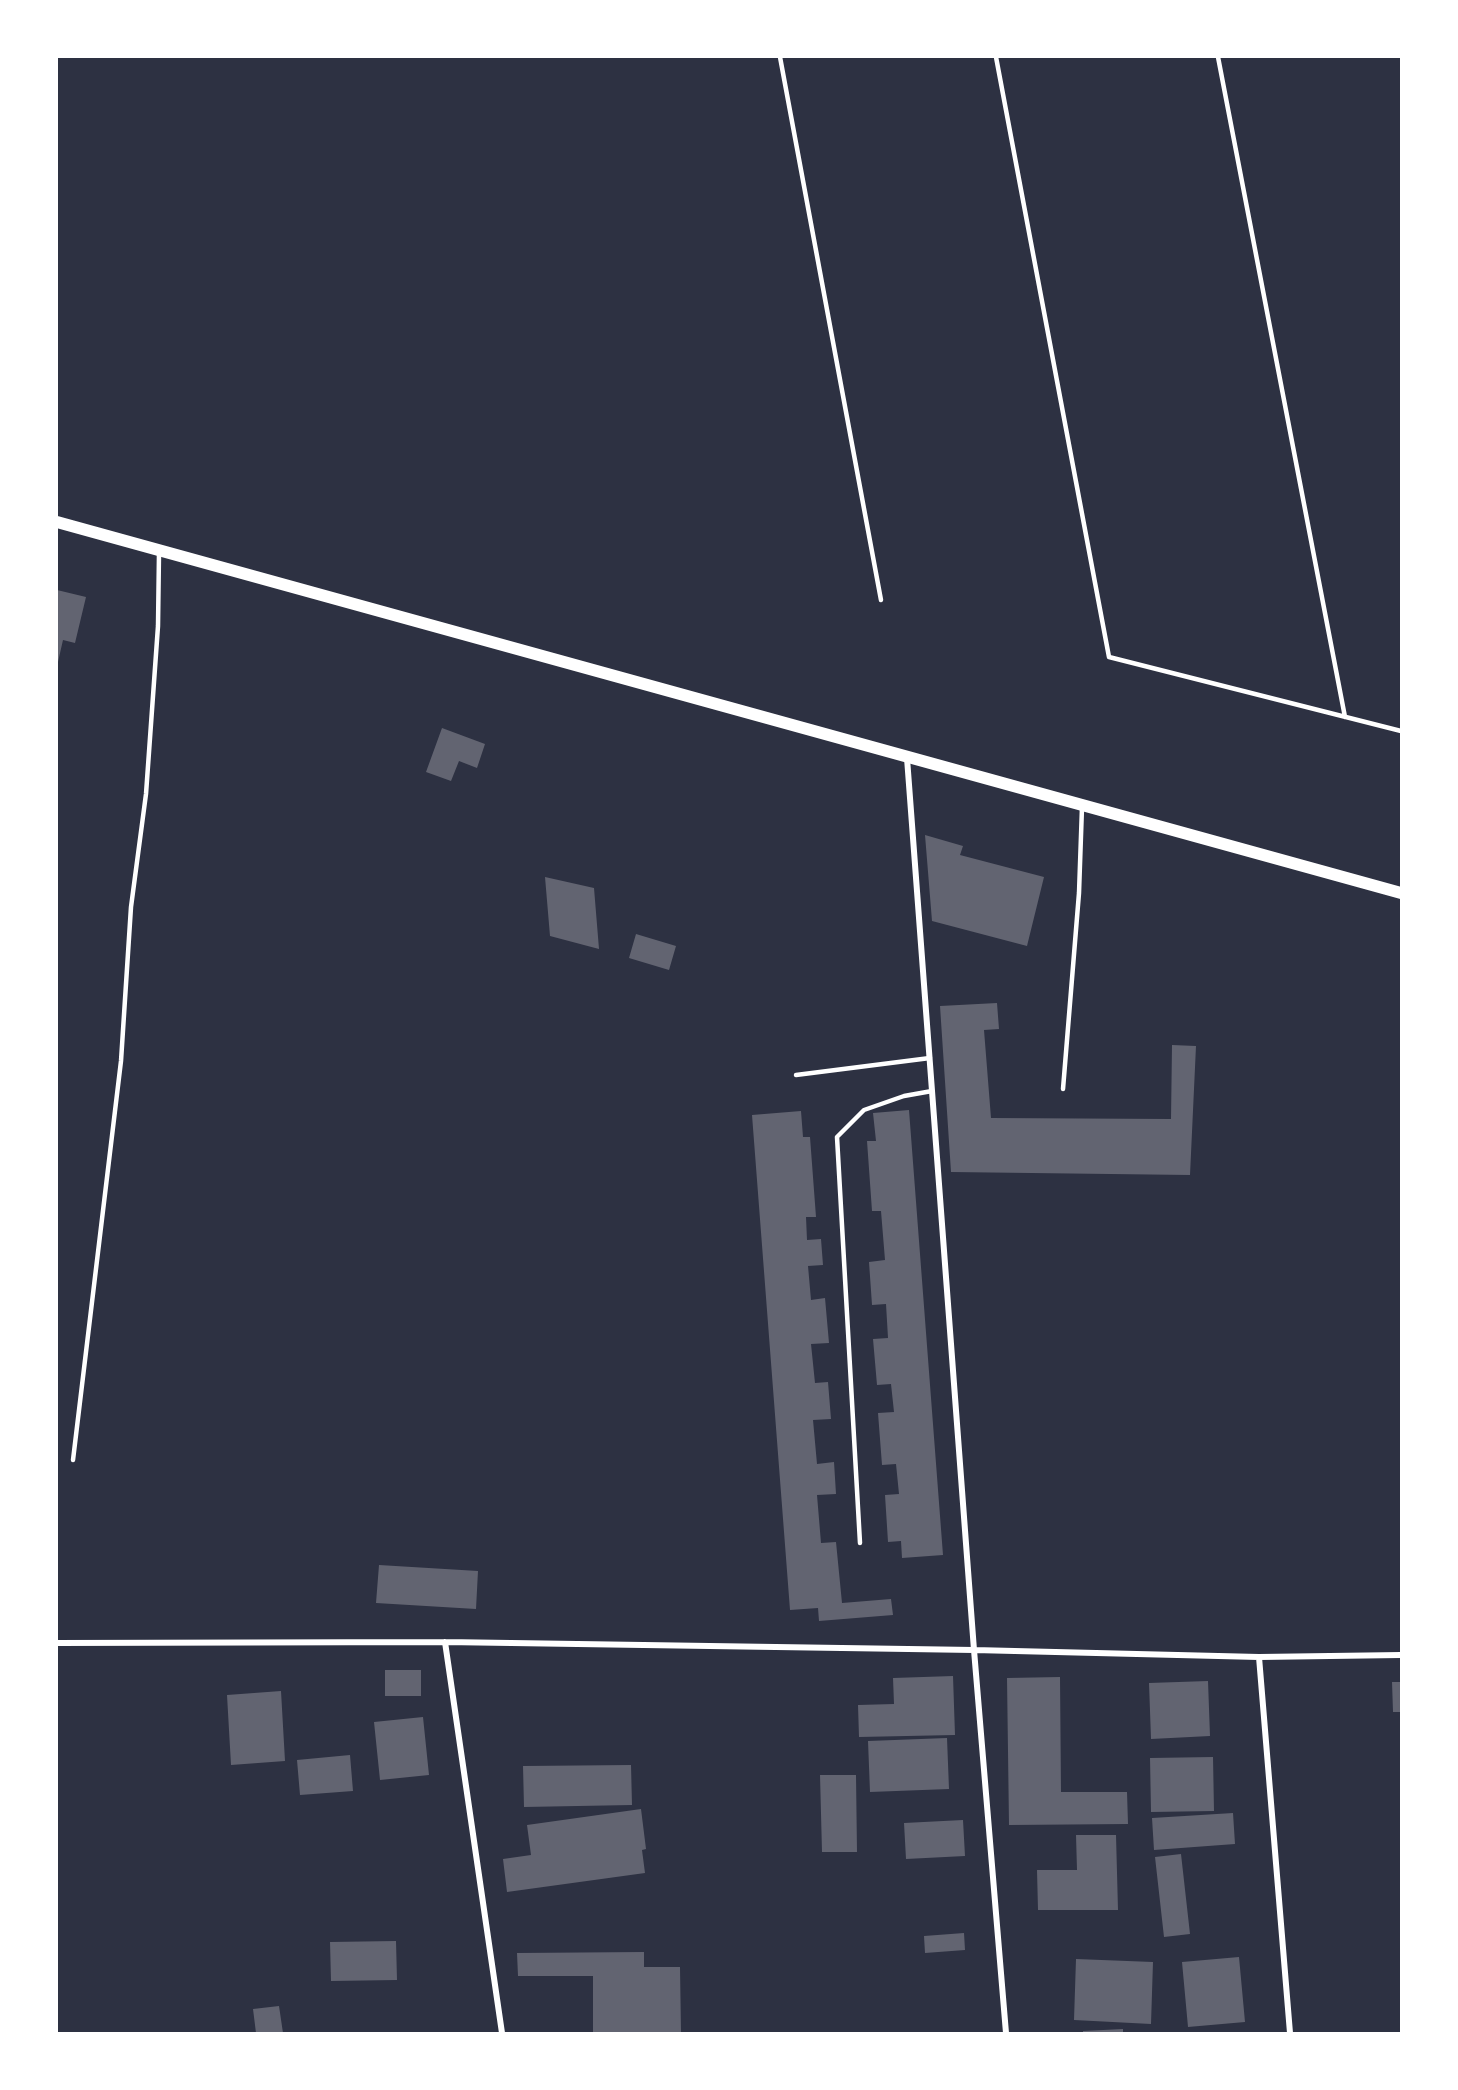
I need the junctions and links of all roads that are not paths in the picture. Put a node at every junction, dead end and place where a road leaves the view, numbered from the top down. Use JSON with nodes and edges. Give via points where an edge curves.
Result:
{"nodes":[{"id":1,"x":780,"y":57,"type":"edge"},
{"id":2,"x":996,"y":57,"type":"edge"},
{"id":3,"x":1218,"y":57,"type":"edge"},
{"id":4,"x":57,"y":522,"type":"edge"},
{"id":5,"x":159,"y":550,"type":"junction"},
{"id":6,"x":881,"y":600,"type":"dead end"},
{"id":7,"x":1345,"y":717,"type":"junction"},
{"id":8,"x":1401,"y":730,"type":"edge"},
{"id":9,"x":907,"y":757,"type":"junction"},
{"id":10,"x":1082,"y":805,"type":"junction"},
{"id":11,"x":1401,"y":892,"type":"edge"},
{"id":12,"x":930,"y":1058,"type":"junction"},
{"id":13,"x":796,"y":1075,"type":"dead end"},
{"id":14,"x":1063,"y":1089,"type":"dead end"},
{"id":15,"x":932,"y":1091,"type":"junction"},
{"id":16,"x":73,"y":1460,"type":"dead end"},
{"id":17,"x":860,"y":1544,"type":"dead end"},
{"id":18,"x":445,"y":1642,"type":"junction"},
{"id":19,"x":57,"y":1643,"type":"edge"},
{"id":20,"x":974,"y":1650,"type":"junction"},
{"id":21,"x":1401,"y":1655,"type":"edge"},
{"id":22,"x":1259,"y":1657,"type":"junction"},
{"id":23,"x":502,"y":2033,"type":"edge"},
{"id":24,"x":1006,"y":2033,"type":"edge"},
{"id":25,"x":1290,"y":2033,"type":"edge"}],
"edges":[{"from":1,"to":6,"type":"lane"},
{"from":2,"to":7,"type":"lane","via":[[1109,657]]},
{"from":3,"to":7,"type":"lane"},
{"from":4,"to":5,"type":"main road"},
{"from":5,"to":9,"type":"main road"},
{"from":5,"to":16,"type":"lane","via":[[158,626],[146,794],[131,907],[121,1061]]},
{"from":7,"to":8,"type":"lane"},
{"from":9,"to":10,"type":"main road"},
{"from":9,"to":12,"type":"street"},
{"from":10,"to":11,"type":"main road"},
{"from":10,"to":14,"type":"lane"},
{"from":12,"to":13,"type":"lane"},
{"from":12,"to":15,"type":"street"},
{"from":15,"to":17,"type":"lane","via":[[864,1110],[837,1137]]},
{"from":15,"to":20,"type":"street"},
{"from":18,"to":19,"type":"street"},
{"from":18,"to":20,"type":"street"},
{"from":18,"to":23,"type":"street"},
{"from":20,"to":22,"type":"street"},
{"from":20,"to":24,"type":"street"},
{"from":21,"to":22,"type":"street"},
{"from":22,"to":25,"type":"street"}]}
